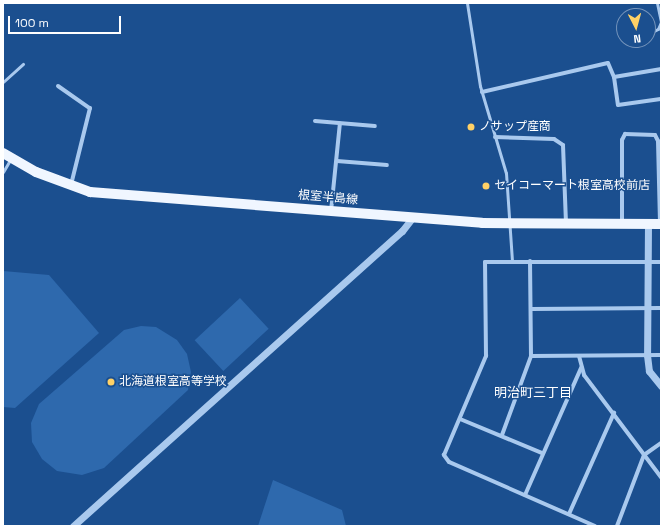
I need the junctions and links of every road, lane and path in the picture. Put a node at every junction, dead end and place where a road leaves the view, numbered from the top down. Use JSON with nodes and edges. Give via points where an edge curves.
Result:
{"nodes":[{"id":1,"x":467,"y":3,"type":"edge"},
{"id":2,"x":657,"y":3,"type":"edge"},
{"id":3,"x":661,"y":22,"type":"edge"},
{"id":4,"x":23,"y":64,"type":"dead end"},
{"id":5,"x":661,"y":69,"type":"edge"},
{"id":6,"x":614,"y":77,"type":"junction"},
{"id":7,"x":3,"y":82,"type":"edge"},
{"id":8,"x":58,"y":86,"type":"dead end"},
{"id":9,"x":482,"y":92,"type":"junction"},
{"id":10,"x":661,"y":99,"type":"edge"},
{"id":11,"x":316,"y":121,"type":"dead end"},
{"id":12,"x":340,"y":123,"type":"junction"},
{"id":13,"x":375,"y":126,"type":"dead end"},
{"id":14,"x":495,"y":137,"type":"junction"},
{"id":15,"x":7,"y":156,"type":"edge"},
{"id":16,"x":337,"y":161,"type":"junction"},
{"id":17,"x":387,"y":165,"type":"dead end"},
{"id":18,"x":3,"y":172,"type":"edge"},
{"id":19,"x":70,"y":186,"type":"junction"},
{"id":20,"x":331,"y":211,"type":"junction"},
{"id":21,"x":412,"y":218,"type":"junction"},
{"id":22,"x":510,"y":224,"type":"junction"},
{"id":23,"x":566,"y":224,"type":"junction"},
{"id":24,"x":622,"y":224,"type":"junction"},
{"id":25,"x":648,"y":224,"type":"junction"},
{"id":26,"x":660,"y":224,"type":"edge"},
{"id":27,"x":512,"y":261,"type":"junction"},
{"id":28,"x":530,"y":261,"type":"junction"},
{"id":29,"x":648,"y":261,"type":"junction"},
{"id":30,"x":661,"y":262,"type":"edge"},
{"id":31,"x":648,"y":308,"type":"junction"},
{"id":32,"x":661,"y":308,"type":"edge"},
{"id":33,"x":531,"y":309,"type":"junction"},
{"id":34,"x":647,"y":355,"type":"junction"},
{"id":35,"x":661,"y":355,"type":"edge"},
{"id":36,"x":531,"y":356,"type":"junction"},
{"id":37,"x":579,"y":356,"type":"junction"},
{"id":38,"x":581,"y":368,"type":"junction"},
{"id":39,"x":661,"y":386,"type":"edge"},
{"id":40,"x":614,"y":413,"type":"junction"},
{"id":41,"x":460,"y":418,"type":"junction"},
{"id":42,"x":502,"y":435,"type":"junction"},
{"id":43,"x":661,"y":443,"type":"edge"},
{"id":44,"x":542,"y":453,"type":"junction"},
{"id":45,"x":644,"y":455,"type":"junction"},
{"id":46,"x":661,"y":477,"type":"edge"},
{"id":47,"x":525,"y":494,"type":"junction"},
{"id":48,"x":569,"y":514,"type":"junction"},
{"id":49,"x":73,"y":526,"type":"edge"},
{"id":50,"x":595,"y":526,"type":"edge"},
{"id":51,"x":617,"y":526,"type":"edge"}],
"edges":[{"from":1,"to":9,"type":"lane"},
{"from":2,"to":3,"type":"lane"},
{"from":4,"to":7,"type":"lane"},
{"from":5,"to":6,"type":"street"},
{"from":6,"to":9,"type":"street","via":[[608,63]]},
{"from":6,"to":10,"type":"street","via":[[618,105]]},
{"from":8,"to":19,"type":"street","via":[[90,108]]},
{"from":9,"to":14,"type":"lane"},
{"from":11,"to":12,"type":"street"},
{"from":12,"to":13,"type":"street"},
{"from":12,"to":16,"type":"street"},
{"from":14,"to":22,"type":"lane","via":[[506,173]]},
{"from":14,"to":23,"type":"street","via":[[554,139],[563,145]]},
{"from":15,"to":18,"type":"lane"},
{"from":15,"to":19,"type":"main road","name":"根室半島線"},
{"from":16,"to":17,"type":"street"},
{"from":16,"to":20,"type":"street"},
{"from":19,"to":20,"type":"main road","name":"根室半島線","via":[[90,192]]},
{"from":20,"to":21,"type":"main road","name":"根室半島線"},
{"from":21,"to":22,"type":"main road","name":"根室半島線"},
{"from":21,"to":49,"type":"street","via":[[402,232]]},
{"from":22,"to":23,"type":"main road","name":"根室半島線"},
{"from":22,"to":27,"type":"lane"},
{"from":23,"to":24,"type":"main road","name":"根室半島線"},
{"from":24,"to":25,"type":"main road","name":"根室半島線"},
{"from":24,"to":26,"type":"street","via":[[622,140],[625,134],[654,135],[658,141]]},
{"from":25,"to":26,"type":"main road","name":"根室半島線"},
{"from":25,"to":29,"type":"street"},
{"from":27,"to":28,"type":"street"},
{"from":27,"to":41,"type":"street","via":[[485,262],[486,356]]},
{"from":28,"to":29,"type":"street"},
{"from":28,"to":33,"type":"street"},
{"from":29,"to":30,"type":"street"},
{"from":29,"to":31,"type":"street"},
{"from":31,"to":32,"type":"street"},
{"from":31,"to":33,"type":"street"},
{"from":31,"to":34,"type":"street"},
{"from":33,"to":36,"type":"street"},
{"from":34,"to":35,"type":"street"},
{"from":34,"to":37,"type":"street"},
{"from":34,"to":39,"type":"street","via":[[649,371]]},
{"from":36,"to":37,"type":"street"},
{"from":36,"to":42,"type":"street"},
{"from":37,"to":38,"type":"street"},
{"from":38,"to":40,"type":"street"},
{"from":38,"to":44,"type":"street"},
{"from":40,"to":45,"type":"street"},
{"from":40,"to":48,"type":"street"},
{"from":41,"to":42,"type":"street"},
{"from":41,"to":47,"type":"street","via":[[444,455],[449,462]]},
{"from":42,"to":44,"type":"street"},
{"from":43,"to":45,"type":"street"},
{"from":44,"to":47,"type":"street"},
{"from":45,"to":46,"type":"street"},
{"from":45,"to":51,"type":"street"},
{"from":47,"to":48,"type":"street"},
{"from":48,"to":50,"type":"street"}]}
